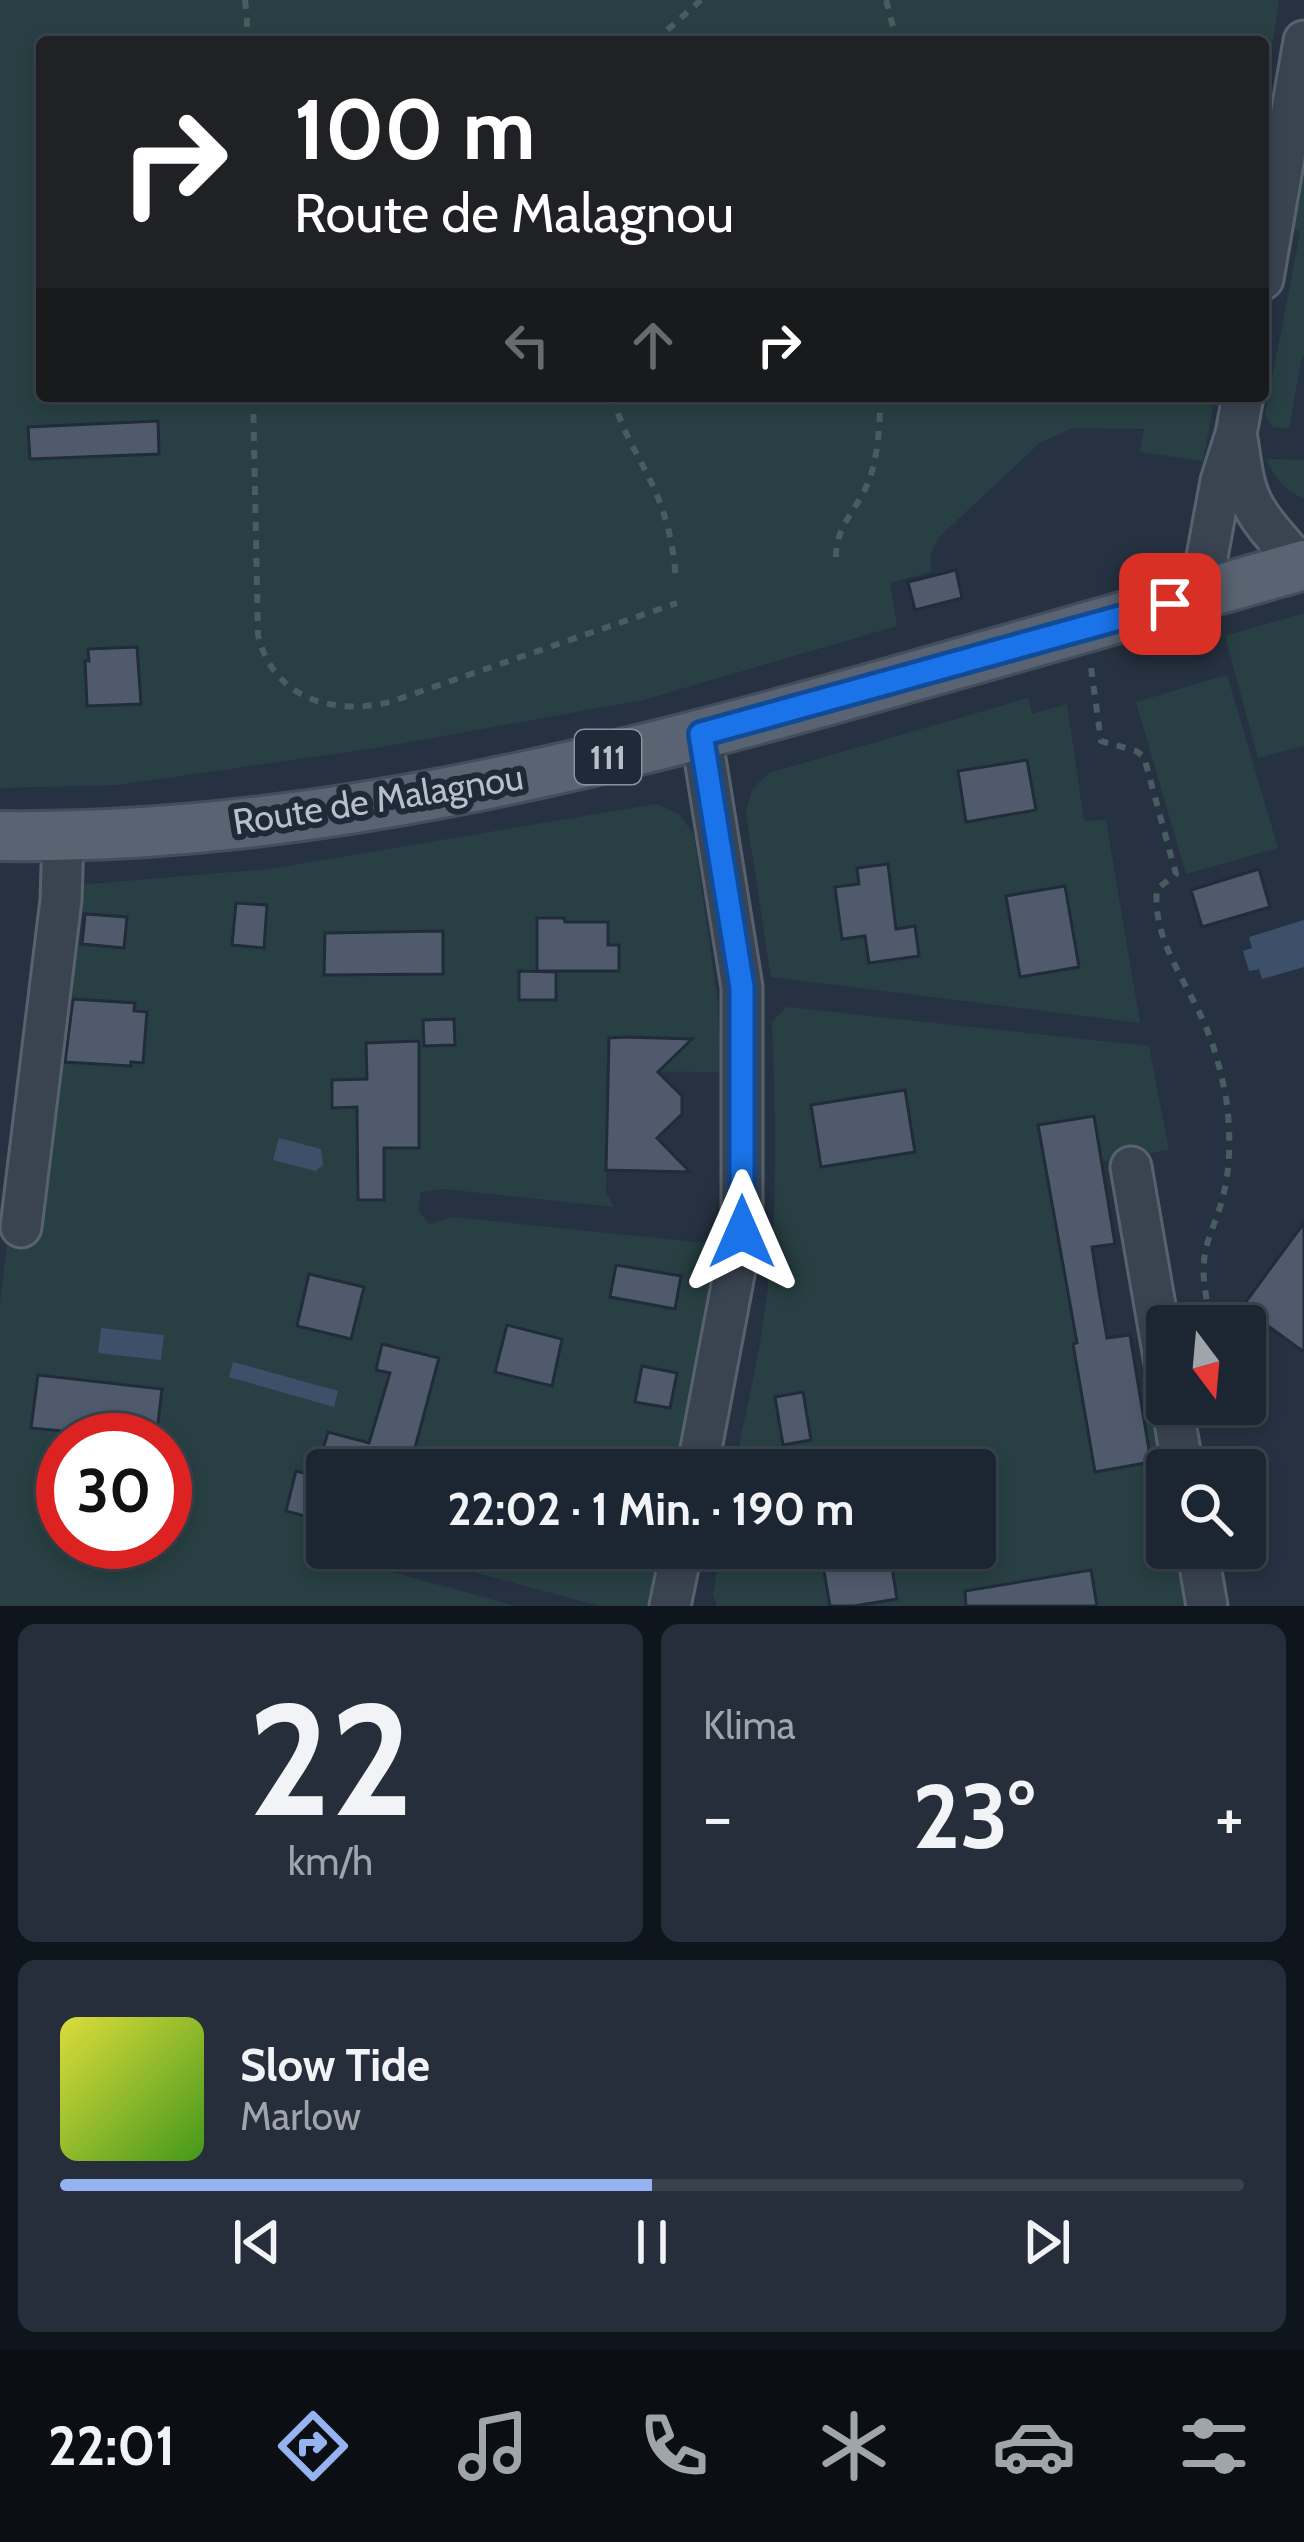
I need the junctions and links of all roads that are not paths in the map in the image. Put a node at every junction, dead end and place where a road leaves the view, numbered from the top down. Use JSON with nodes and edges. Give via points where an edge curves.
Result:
{"nodes":[{"id":1,"x":1304,"y":41,"type":"edge"},
{"id":2,"x":1269,"y":244,"type":"edge"},
{"id":3,"x":1239,"y":415,"type":"edge"},
{"id":4,"x":1302,"y":565,"type":"edge"},
{"id":5,"x":1200,"y":595,"type":"junction"},
{"id":6,"x":701,"y":734,"type":"junction"},
{"id":7,"x":0,"y":836,"type":"edge"},
{"id":8,"x":63,"y":837,"type":"junction"},
{"id":9,"x":1131,"y":1167,"type":"dead end"},
{"id":10,"x":21,"y":1227,"type":"dead end"},
{"id":11,"x":1155,"y":1305,"type":"edge"},
{"id":12,"x":702,"y":1449,"type":"edge"},
{"id":13,"x":678,"y":1569,"type":"edge"},
{"id":14,"x":1201,"y":1569,"type":"edge"},
{"id":15,"x":670,"y":1606,"type":"edge"},
{"id":16,"x":1207,"y":1606,"type":"edge"}],
"edges":[{"from":1,"to":2,"type":"street"},
{"from":3,"to":4,"type":"street","via":[[1251,502]]},
{"from":3,"to":5,"type":"street"},
{"from":4,"to":5,"type":"main road","name":"Route de Malagnou","number":"111"},
{"from":5,"to":6,"type":"main road","name":"Route de Malagnou","number":"111"},
{"from":6,"to":8,"type":"main road","name":"Route de Malagnou","number":"111","via":[[428,795]]},
{"from":6,"to":12,"type":"street","via":[[742,987],[742,1232]]},
{"from":7,"to":8,"type":"main road","name":"Route de Malagnou","number":"111"},
{"from":8,"to":10,"type":"street"},
{"from":9,"to":11,"type":"street"},
{"from":13,"to":15,"type":"street"},
{"from":14,"to":16,"type":"street"}]}
